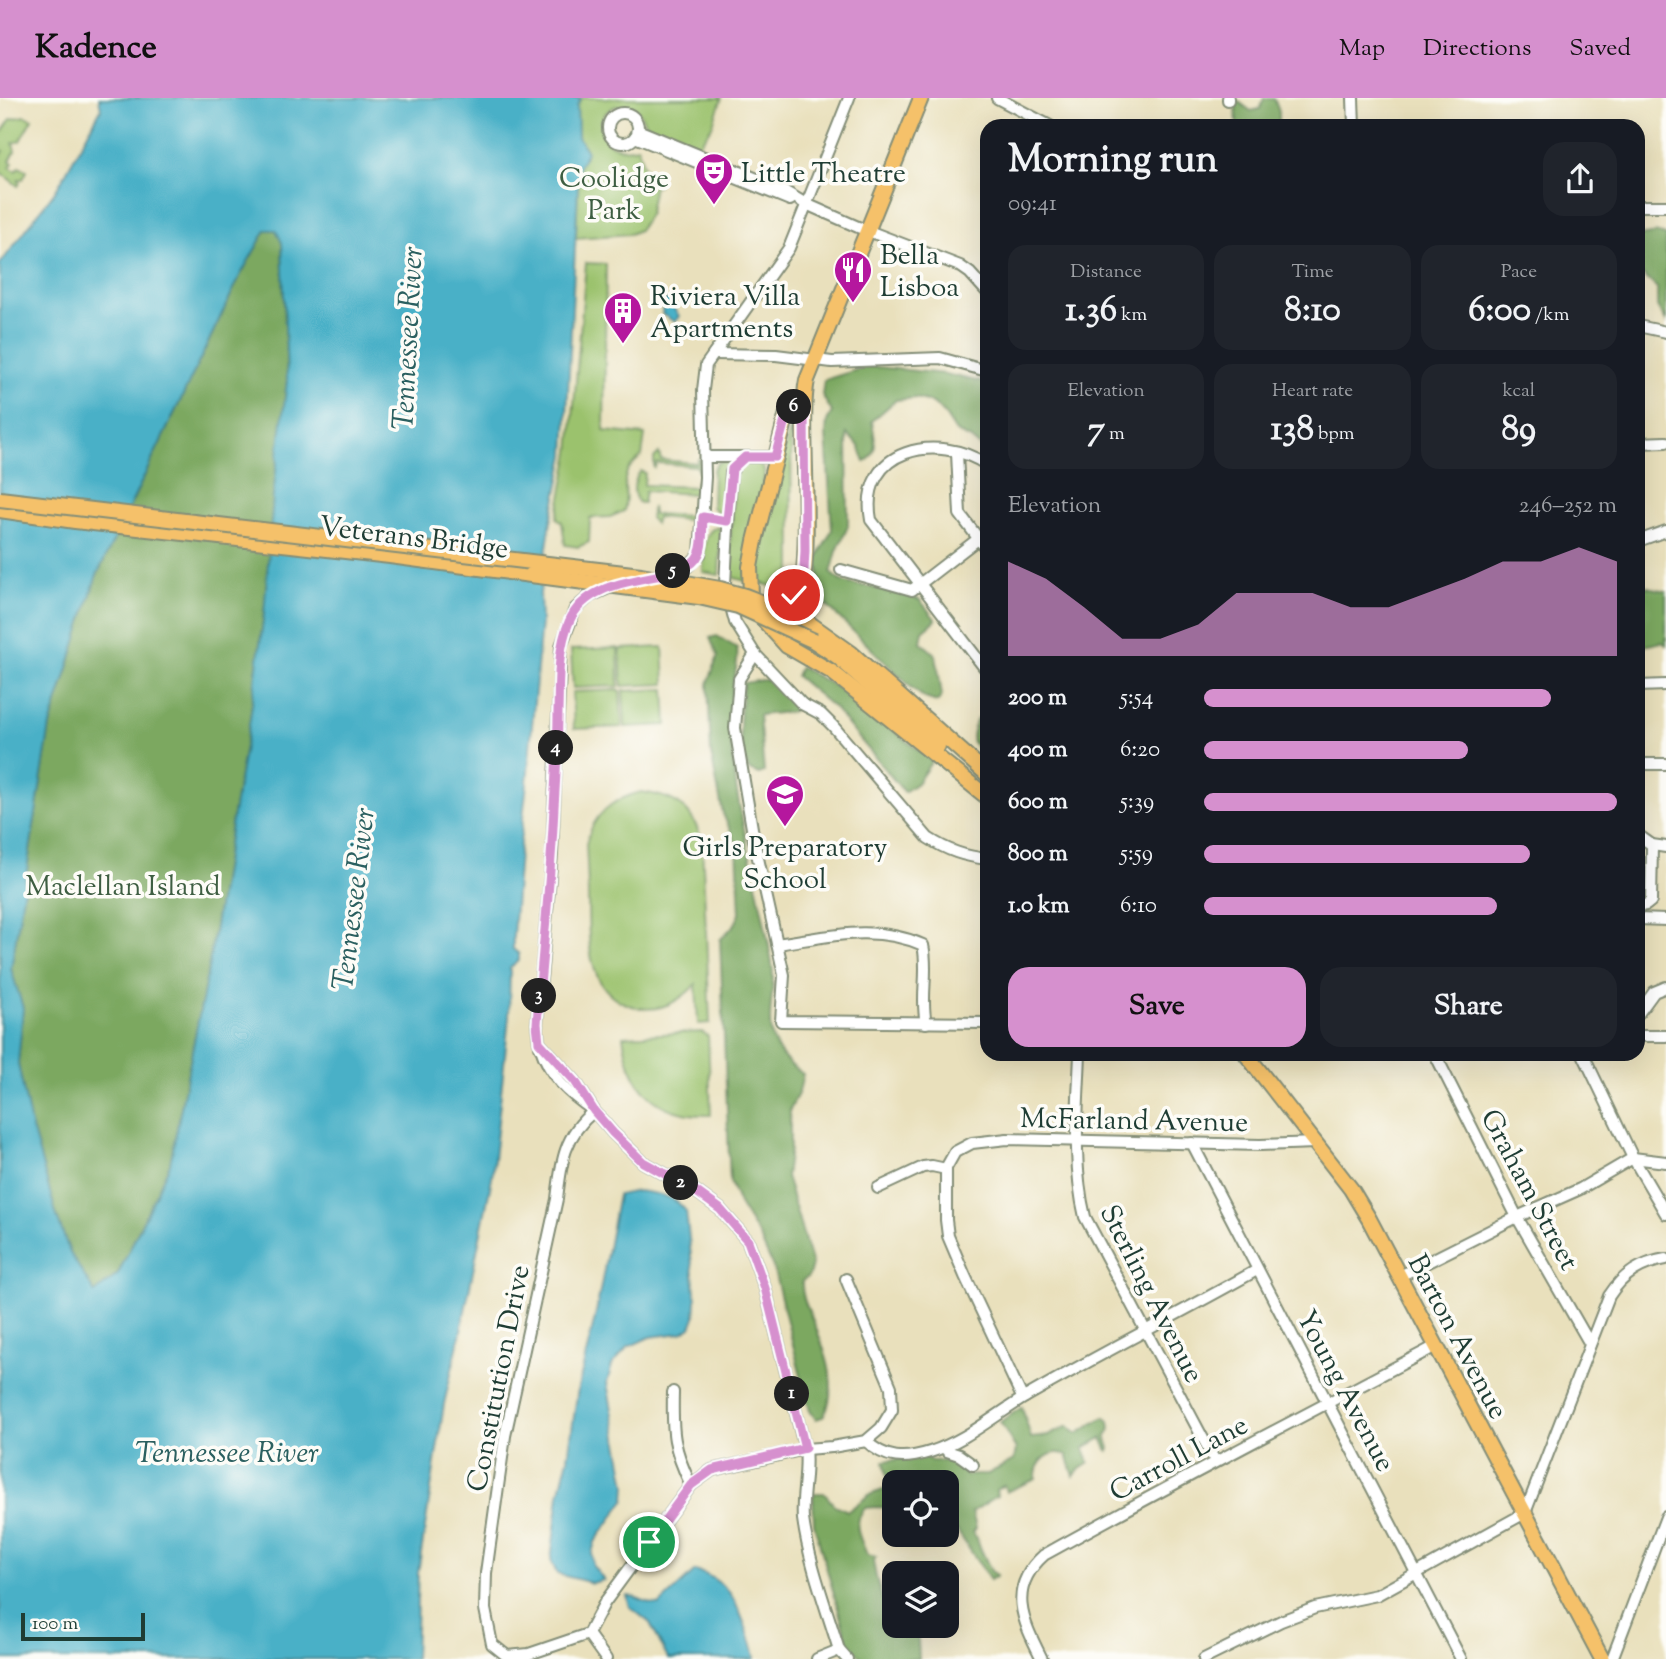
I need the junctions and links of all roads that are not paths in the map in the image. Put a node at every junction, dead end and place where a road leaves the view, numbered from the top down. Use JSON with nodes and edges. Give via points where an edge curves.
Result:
{"nodes":[{"id":1,"x":849,"y":98,"type":"edge"},
{"id":2,"x":921,"y":98,"type":"edge"},
{"id":3,"x":997,"y":98,"type":"edge"},
{"id":4,"x":1353,"y":98,"type":"edge"},
{"id":5,"x":1037,"y":119,"type":"edge"},
{"id":6,"x":1354,"y":119,"type":"edge"},
{"id":7,"x":636,"y":133,"type":"dead end"},
{"id":8,"x":806,"y":204,"type":"junction"},
{"id":9,"x":1645,"y":206,"type":"edge"},
{"id":10,"x":1666,"y":206,"type":"edge"},
{"id":11,"x":868,"y":232,"type":"junction"},
{"id":12,"x":980,"y":277,"type":"edge"},
{"id":13,"x":1645,"y":328,"type":"edge"},
{"id":14,"x":1666,"y":332,"type":"edge"},
{"id":15,"x":713,"y":354,"type":"junction"},
{"id":16,"x":814,"y":360,"type":"junction"},
{"id":17,"x":980,"y":369,"type":"edge"},
{"id":18,"x":804,"y":406,"type":"junction"},
{"id":19,"x":1666,"y":442,"type":"edge"},
{"id":20,"x":1645,"y":443,"type":"edge"},
{"id":21,"x":957,"y":453,"type":"junction"},
{"id":22,"x":706,"y":457,"type":"junction"},
{"id":23,"x":745,"y":457,"type":"junction"},
{"id":24,"x":775,"y":457,"type":"junction"},
{"id":25,"x":980,"y":461,"type":"edge"},
{"id":26,"x":0,"y":499,"type":"edge"},
{"id":27,"x":0,"y":510,"type":"edge"},
{"id":28,"x":703,"y":517,"type":"junction"},
{"id":29,"x":727,"y":521,"type":"junction"},
{"id":30,"x":1666,"y":531,"type":"edge"},
{"id":31,"x":1645,"y":538,"type":"edge"},
{"id":32,"x":978,"y":539,"type":"junction"},
{"id":33,"x":980,"y":541,"type":"edge"},
{"id":34,"x":804,"y":569,"type":"junction"},
{"id":35,"x":841,"y":570,"type":"dead end"},
{"id":36,"x":641,"y":575,"type":"junction"},
{"id":37,"x":920,"y":584,"type":"junction"},
{"id":38,"x":791,"y":614,"type":"junction"},
{"id":39,"x":777,"y":622,"type":"junction"},
{"id":40,"x":755,"y":654,"type":"junction"},
{"id":41,"x":980,"y":662,"type":"edge"},
{"id":42,"x":1645,"y":685,"type":"edge"},
{"id":43,"x":1666,"y":685,"type":"edge"},
{"id":44,"x":1645,"y":764,"type":"edge"},
{"id":45,"x":1666,"y":764,"type":"edge"},
{"id":46,"x":980,"y":768,"type":"edge"},
{"id":47,"x":980,"y":783,"type":"edge"},
{"id":48,"x":980,"y":790,"type":"edge"},
{"id":49,"x":1645,"y":840,"type":"edge"},
{"id":50,"x":1652,"y":845,"type":"junction"},
{"id":51,"x":1666,"y":847,"type":"edge"},
{"id":52,"x":980,"y":858,"type":"edge"},
{"id":53,"x":1645,"y":905,"type":"edge"},
{"id":54,"x":1645,"y":919,"type":"edge"},
{"id":55,"x":1666,"y":920,"type":"edge"},
{"id":56,"x":777,"y":944,"type":"junction"},
{"id":57,"x":1666,"y":987,"type":"edge"},
{"id":58,"x":1645,"y":1004,"type":"edge"},
{"id":59,"x":926,"y":1023,"type":"junction"},
{"id":60,"x":980,"y":1023,"type":"edge"},
{"id":61,"x":1645,"y":1036,"type":"edge"},
{"id":62,"x":1666,"y":1036,"type":"edge"},
{"id":63,"x":1080,"y":1061,"type":"edge"},
{"id":64,"x":1251,"y":1061,"type":"edge"},
{"id":65,"x":1439,"y":1061,"type":"edge"},
{"id":66,"x":1586,"y":1061,"type":"edge"},
{"id":67,"x":594,"y":1111,"type":"junction"},
{"id":68,"x":1077,"y":1142,"type":"junction"},
{"id":69,"x":1192,"y":1143,"type":"junction"},
{"id":70,"x":1315,"y":1143,"type":"junction"},
{"id":71,"x":1633,"y":1158,"type":"junction"},
{"id":72,"x":1666,"y":1162,"type":"edge"},
{"id":73,"x":946,"y":1170,"type":"junction"},
{"id":74,"x":878,"y":1188,"type":"dead end"},
{"id":75,"x":1666,"y":1214,"type":"edge"},
{"id":76,"x":1517,"y":1217,"type":"junction"},
{"id":77,"x":1666,"y":1259,"type":"edge"},
{"id":78,"x":1257,"y":1270,"type":"junction"},
{"id":79,"x":1400,"y":1276,"type":"junction"},
{"id":80,"x":846,"y":1279,"type":"dead end"},
{"id":81,"x":1146,"y":1332,"type":"junction"},
{"id":82,"x":1590,"y":1344,"type":"junction"},
{"id":83,"x":1436,"y":1346,"type":"junction"},
{"id":84,"x":673,"y":1392,"type":"dead end"},
{"id":85,"x":1025,"y":1397,"type":"junction"},
{"id":86,"x":1329,"y":1404,"type":"junction"},
{"id":87,"x":866,"y":1441,"type":"junction"},
{"id":88,"x":944,"y":1447,"type":"junction"},
{"id":89,"x":805,"y":1448,"type":"junction"},
{"id":90,"x":1214,"y":1461,"type":"junction"},
{"id":91,"x":973,"y":1465,"type":"dead end"},
{"id":92,"x":691,"y":1485,"type":"junction"},
{"id":93,"x":1524,"y":1513,"type":"junction"},
{"id":94,"x":1666,"y":1517,"type":"edge"},
{"id":95,"x":1416,"y":1573,"type":"junction"},
{"id":96,"x":588,"y":1634,"type":"junction"},
{"id":97,"x":839,"y":1650,"type":"junction"},
{"id":98,"x":507,"y":1658,"type":"edge"},
{"id":99,"x":606,"y":1659,"type":"edge"},
{"id":100,"x":817,"y":1659,"type":"edge"},
{"id":101,"x":847,"y":1659,"type":"edge"},
{"id":102,"x":1042,"y":1659,"type":"edge"},
{"id":103,"x":1204,"y":1659,"type":"edge"},
{"id":104,"x":1461,"y":1659,"type":"edge"},
{"id":105,"x":1602,"y":1659,"type":"edge"},
{"id":106,"x":1612,"y":1659,"type":"edge"}],
"edges":[{"from":1,"to":8,"type":"street"},
{"from":2,"to":11,"type":"main road"},
{"from":3,"to":5,"type":"street"},
{"from":4,"to":6,"type":"street"},
{"from":7,"to":8,"type":"street"},
{"from":8,"to":11,"type":"street"},
{"from":8,"to":15,"type":"street","via":[[789,247]]},
{"from":9,"to":10,"type":"street"},
{"from":11,"to":12,"type":"street"},
{"from":11,"to":16,"type":"main road"},
{"from":13,"to":14,"type":"street"},
{"from":15,"to":16,"type":"street"},
{"from":15,"to":22,"type":"street","via":[[703,377]]},
{"from":16,"to":17,"type":"street","via":[[940,358]]},
{"from":16,"to":18,"type":"main road"},
{"from":18,"to":24,"type":"main road","via":[[787,413]]},
{"from":18,"to":34,"type":"main road"},
{"from":19,"to":20,"type":"street"},
{"from":21,"to":25,"type":"street"},
{"from":21,"to":32,"type":"street","via":[[960,514]]},
{"from":21,"to":37,"type":"street","via":[[905,452],[888,461],[874,478],[869,496],[871,520]]},
{"from":22,"to":23,"type":"street"},
{"from":22,"to":28,"type":"street"},
{"from":23,"to":24,"type":"street"},
{"from":23,"to":29,"type":"street","via":[[731,473]]},
{"from":24,"to":48,"type":"main road","via":[[750,567],[751,596],[761,617],[788,646],[832,672]]},
{"from":26,"to":36,"type":"main road","name":"Veterans Bridge","bridge":true},
{"from":27,"to":39,"type":"main road","name":"Veterans Bridge","bridge":true,"via":[[699,597]]},
{"from":28,"to":29,"type":"street"},
{"from":28,"to":67,"type":"street","via":[[700,554],[687,567],[617,584],[590,596],[575,609],[561,646],[552,854],[537,1024],[539,1042],[575,1081]]},
{"from":29,"to":40,"type":"street","via":[[728,603]]},
{"from":30,"to":31,"type":"street"},
{"from":32,"to":33,"type":"street"},
{"from":32,"to":37,"type":"street"},
{"from":34,"to":36,"type":"main road","bridge":true,"via":[[798,589],[779,601],[704,581]]},
{"from":34,"to":38,"type":"main road","via":[[801,592]]},
{"from":35,"to":37,"type":"street","via":[[912,590]]},
{"from":36,"to":38,"type":"main road","name":"Veterans Bridge","bridge":true,"via":[[720,589]]},
{"from":37,"to":41,"type":"street"},
{"from":38,"to":39,"type":"main road"},
{"from":38,"to":46,"type":"main road","via":[[851,653]]},
{"from":39,"to":47,"type":"main road","name":"Veterans Bridge","bridge":true,"via":[[854,670]]},
{"from":40,"to":52,"type":"street","via":[[802,704],[833,726],[928,838],[954,853]]},
{"from":40,"to":56,"type":"street","via":[[739,679],[735,728]]},
{"from":42,"to":43,"type":"street"},
{"from":44,"to":45,"type":"street"},
{"from":49,"to":50,"type":"street"},
{"from":50,"to":51,"type":"street"},
{"from":50,"to":53,"type":"street","via":[[1651,901]]},
{"from":54,"to":55,"type":"street"},
{"from":56,"to":59,"type":"street","via":[[783,975],[781,1021]]},
{"from":56,"to":59,"type":"street","via":[[854,932],[923,945]]},
{"from":57,"to":58,"type":"street","via":[[1654,992]]},
{"from":59,"to":60,"type":"street"},
{"from":61,"to":62,"type":"street"},
{"from":63,"to":68,"type":"street","name":"Sterling Avenue"},
{"from":64,"to":70,"type":"main road","name":"Barton Avenue"},
{"from":65,"to":76,"type":"street","name":"Graham Street"},
{"from":66,"to":71,"type":"street"},
{"from":67,"to":89,"type":"street","via":[[643,1162],[720,1209],[748,1241],[765,1288]]},
{"from":67,"to":98,"type":"street","name":"Constitution Drive","via":[[569,1139],[496,1489],[485,1609],[492,1644]]},
{"from":68,"to":69,"type":"street","name":"McFarland Avenue"},
{"from":68,"to":73,"type":"street","name":"McFarland Avenue","via":[[1007,1139],[972,1143],[955,1153]]},
{"from":68,"to":81,"type":"street","name":"Sterling Avenue","via":[[1085,1216]]},
{"from":69,"to":70,"type":"street","name":"McFarland Avenue"},
{"from":69,"to":78,"type":"street","name":"Young Avenue"},
{"from":70,"to":79,"type":"main road","name":"Barton Avenue","via":[[1351,1189]]},
{"from":71,"to":72,"type":"street"},
{"from":71,"to":75,"type":"street"},
{"from":71,"to":76,"type":"street","via":[[1580,1189]]},
{"from":73,"to":74,"type":"street","via":[[923,1167]]},
{"from":73,"to":85,"type":"street","via":[[948,1236]]},
{"from":76,"to":79,"type":"street"},
{"from":76,"to":82,"type":"street","name":"Graham Street"},
{"from":77,"to":82,"type":"street","via":[[1627,1273],[1617,1284]]},
{"from":78,"to":81,"type":"street"},
{"from":78,"to":86,"type":"street","name":"Young Avenue"},
{"from":79,"to":83,"type":"main road","name":"Barton Avenue"},
{"from":80,"to":87,"type":"street","via":[[891,1387],[892,1410]]},
{"from":81,"to":85,"type":"street"},
{"from":81,"to":90,"type":"street","name":"Sterling Avenue"},
{"from":82,"to":93,"type":"street"},
{"from":83,"to":86,"type":"street","name":"Carroll Lane"},
{"from":83,"to":93,"type":"main road","name":"Barton Avenue"},
{"from":84,"to":92,"type":"street","via":[[677,1458]]},
{"from":85,"to":88,"type":"street"},
{"from":86,"to":90,"type":"street","name":"Carroll Lane"},
{"from":86,"to":95,"type":"street","name":"Young Avenue"},
{"from":87,"to":88,"type":"street","via":[[877,1452],[892,1457]]},
{"from":87,"to":89,"type":"street"},
{"from":88,"to":91,"type":"street"},
{"from":89,"to":92,"type":"street","via":[[712,1470]]},
{"from":89,"to":97,"type":"street","via":[[803,1517]]},
{"from":90,"to":102,"type":"street","name":"Carroll Lane","via":[[1034,1564],[1021,1594],[1021,1611]]},
{"from":92,"to":96,"type":"street","via":[[605,1602]]},
{"from":93,"to":95,"type":"street"},
{"from":93,"to":105,"type":"main road","name":"Barton Avenue"},
{"from":94,"to":106,"type":"street"},
{"from":95,"to":103,"type":"street","via":[[1377,1595],[1289,1617]]},
{"from":95,"to":104,"type":"street","name":"Young Avenue"},
{"from":96,"to":98,"type":"street"},
{"from":96,"to":99,"type":"street"},
{"from":97,"to":100,"type":"street"},
{"from":97,"to":101,"type":"street"}]}
